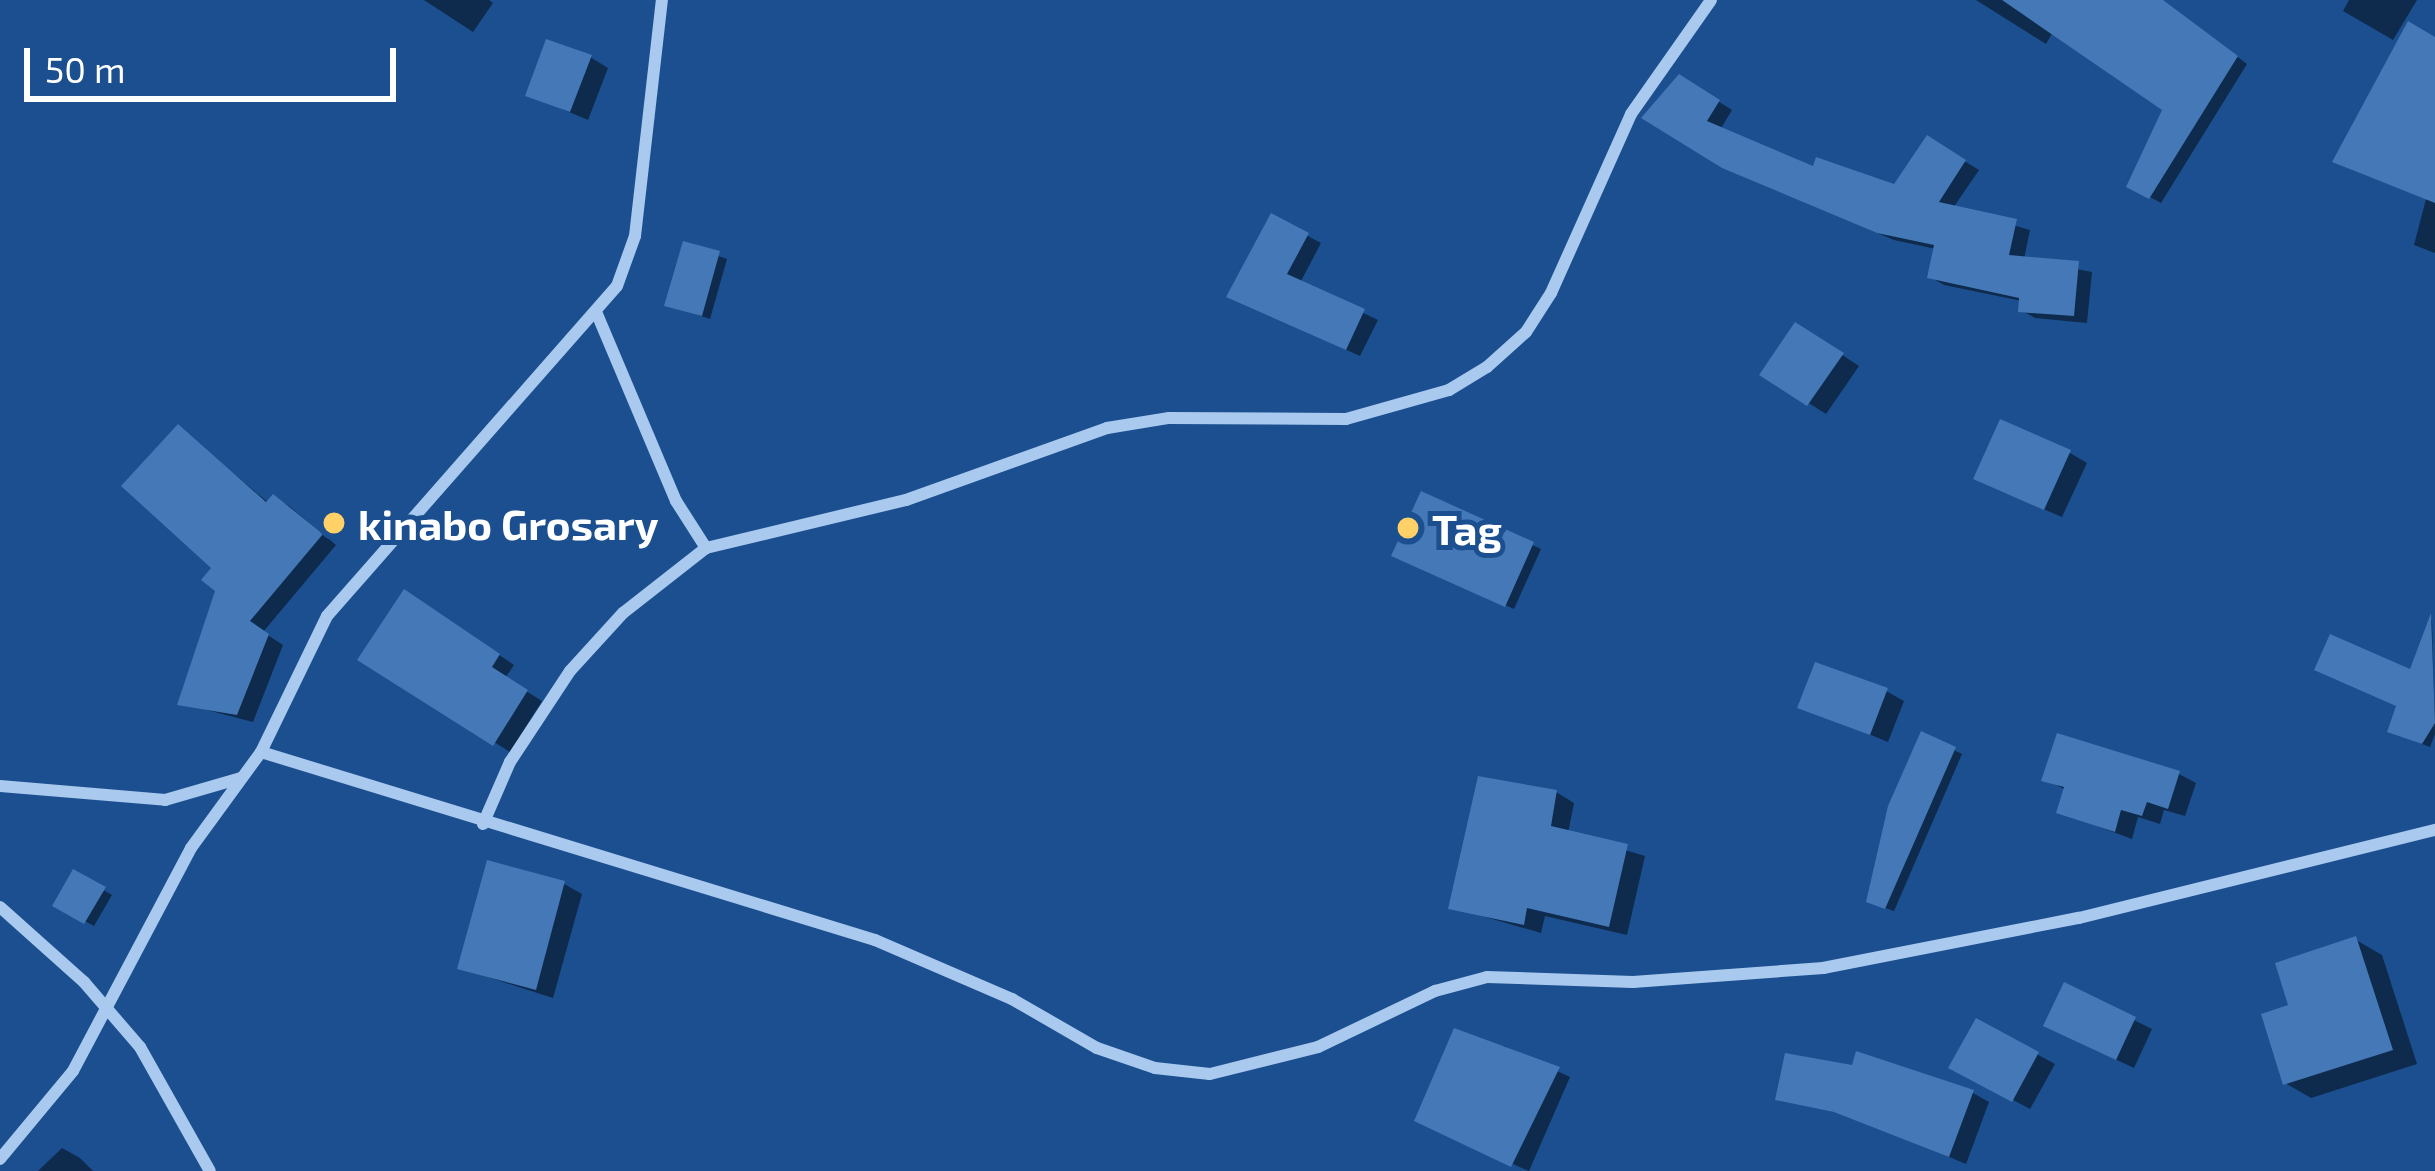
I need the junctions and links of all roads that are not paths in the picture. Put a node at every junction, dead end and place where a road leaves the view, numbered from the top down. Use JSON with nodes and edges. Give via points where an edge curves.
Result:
{"nodes":[{"id":1,"x":662,"y":0,"type":"edge"},
{"id":2,"x":1712,"y":0,"type":"edge"},
{"id":3,"x":597,"y":314,"type":"junction"},
{"id":4,"x":706,"y":548,"type":"junction"},
{"id":5,"x":261,"y":752,"type":"junction"},
{"id":6,"x":247,"y":775,"type":"junction"},
{"id":7,"x":0,"y":786,"type":"edge"},
{"id":8,"x":483,"y":824,"type":"junction"},
{"id":9,"x":2435,"y":830,"type":"edge"},
{"id":10,"x":0,"y":908,"type":"edge"},
{"id":11,"x":106,"y":1004,"type":"junction"},
{"id":12,"x":0,"y":1159,"type":"edge"},
{"id":13,"x":210,"y":1171,"type":"edge"}],
"edges":[{"from":1,"to":3,"type":"street","via":[[635,236]]},
{"from":2,"to":4,"type":"street","via":[[1631,114],[1576,246],[1526,332],[1449,390],[1346,419],[1169,418],[1108,428],[906,500]]},
{"from":3,"to":4,"type":"street","via":[[676,501]]},
{"from":3,"to":5,"type":"street","via":[[362,568],[310,644]]},
{"from":4,"to":8,"type":"street","via":[[622,613],[570,671],[510,762]]},
{"from":5,"to":6,"type":"street"},
{"from":5,"to":8,"type":"street"},
{"from":6,"to":7,"type":"street","via":[[165,800]]},
{"from":6,"to":11,"type":"street","via":[[191,848]]},
{"from":8,"to":9,"type":"street","via":[[875,940],[1012,999],[1097,1048],[1155,1068],[1210,1074],[1298,1054],[1435,991],[1486,977],[1633,982],[1823,968],[2079,918]]},
{"from":10,"to":11,"type":"street"},
{"from":11,"to":12,"type":"street","via":[[59,1091]]},
{"from":11,"to":13,"type":"street","via":[[140,1047]]}]}
